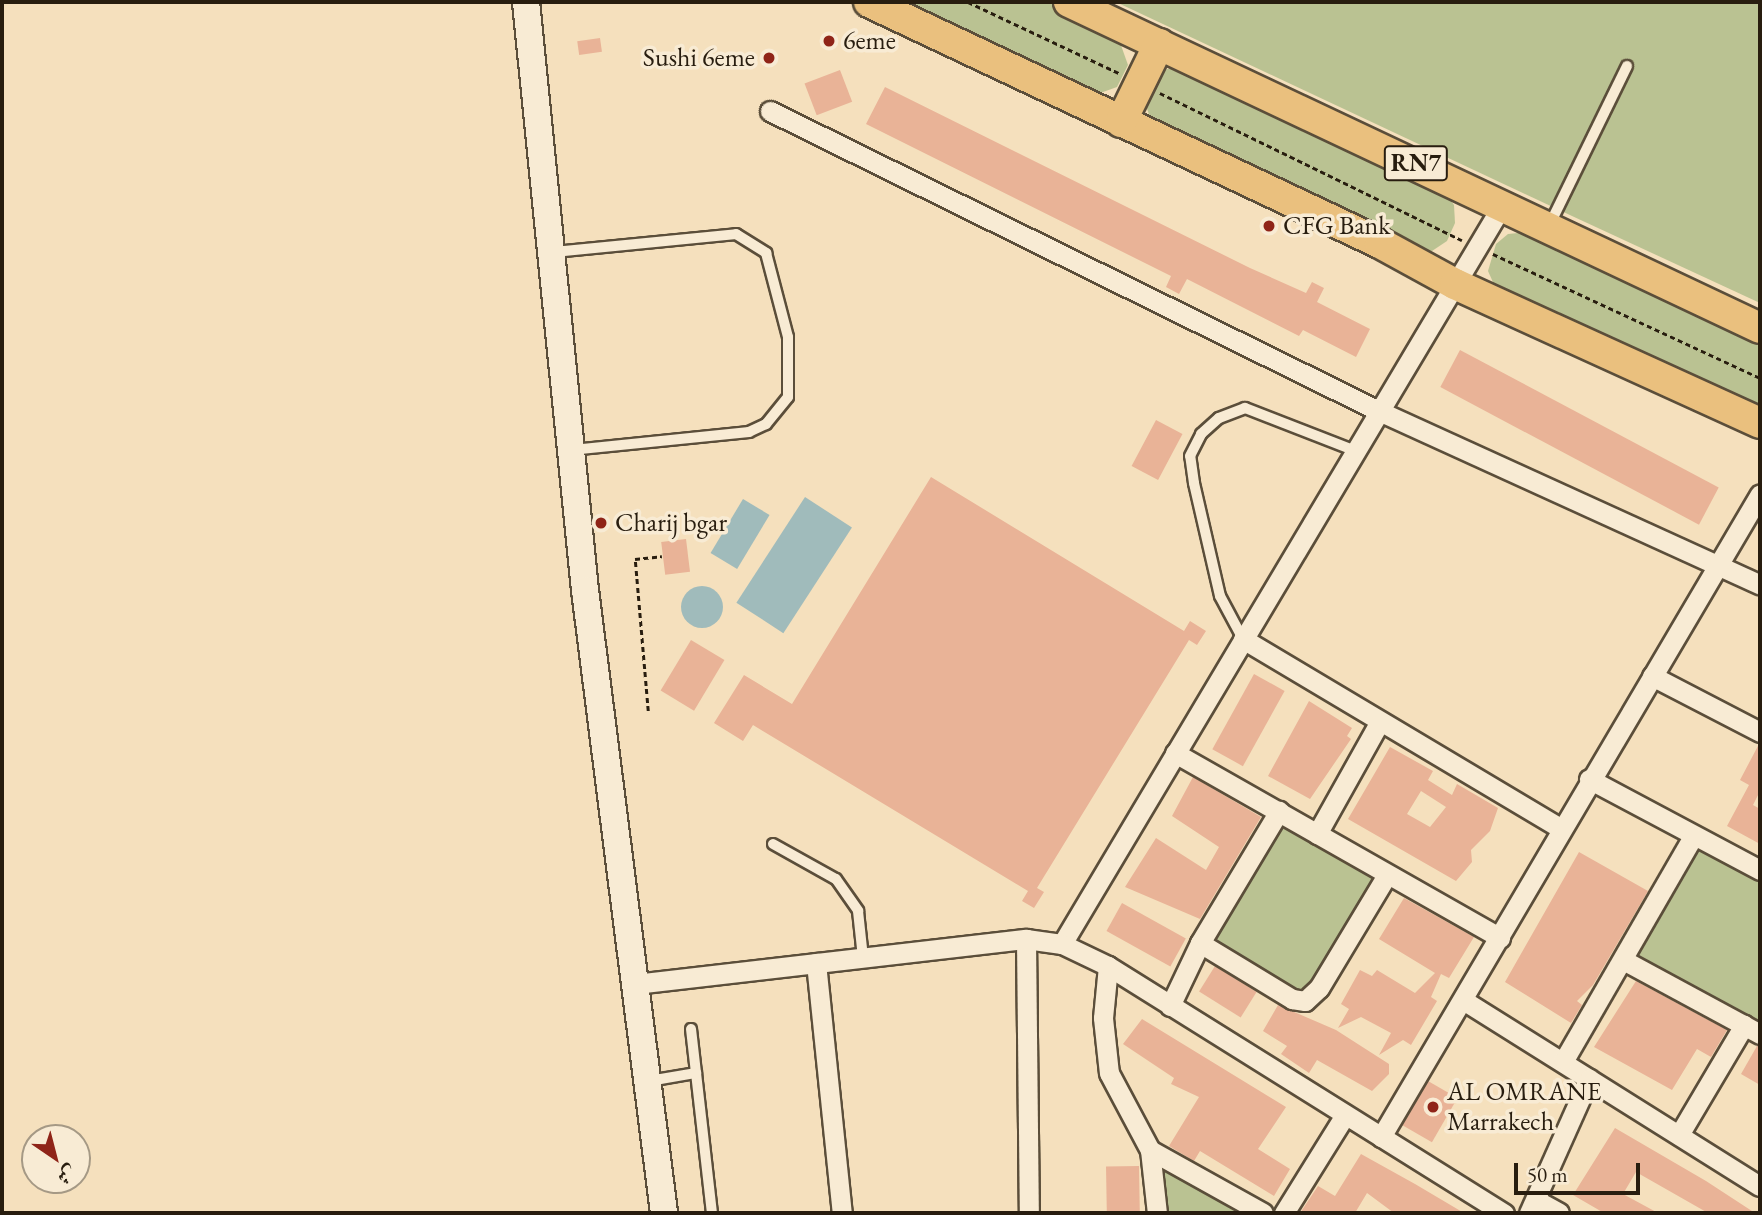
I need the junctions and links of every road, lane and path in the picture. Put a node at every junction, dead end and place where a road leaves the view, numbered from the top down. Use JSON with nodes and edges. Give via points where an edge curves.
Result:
{"nodes":[{"id":1,"x":869,"y":2,"type":"edge"},
{"id":2,"x":968,"y":2,"type":"edge"},
{"id":3,"x":1069,"y":2,"type":"edge"},
{"id":4,"x":525,"y":3,"type":"edge"},
{"id":5,"x":1159,"y":44,"type":"junction"},
{"id":6,"x":1627,"y":66,"type":"dead end"},
{"id":7,"x":1140,"y":83,"type":"junction"},
{"id":8,"x":770,"y":111,"type":"dead end"},
{"id":9,"x":1121,"y":122,"type":"junction"},
{"id":10,"x":1500,"y":209,"type":"junction"},
{"id":11,"x":1547,"y":230,"type":"junction"},
{"id":12,"x":1477,"y":247,"type":"junction"},
{"id":13,"x":551,"y":253,"type":"junction"},
{"id":14,"x":1455,"y":284,"type":"junction"},
{"id":15,"x":1760,"y":328,"type":"edge"},
{"id":16,"x":1760,"y":378,"type":"edge"},
{"id":17,"x":1379,"y":411,"type":"junction"},
{"id":18,"x":1760,"y":423,"type":"edge"},
{"id":19,"x":573,"y":450,"type":"junction"},
{"id":20,"x":1356,"y":451,"type":"junction"},
{"id":21,"x":1760,"y":494,"type":"edge"},
{"id":22,"x":662,"y":556,"type":"dead end"},
{"id":23,"x":1717,"y":564,"type":"junction"},
{"id":24,"x":1760,"y":585,"type":"edge"},
{"id":25,"x":1243,"y":639,"type":"junction"},
{"id":26,"x":1652,"y":676,"type":"junction"},
{"id":27,"x":648,"y":711,"type":"dead end"},
{"id":28,"x":1379,"y":723,"type":"junction"},
{"id":29,"x":1760,"y":732,"type":"edge"},
{"id":30,"x":1175,"y":753,"type":"junction"},
{"id":31,"x":1589,"y":779,"type":"junction"},
{"id":32,"x":1279,"y":811,"type":"junction"},
{"id":33,"x":1559,"y":828,"type":"junction"},
{"id":34,"x":1317,"y":834,"type":"junction"},
{"id":35,"x":1693,"y":837,"type":"junction"},
{"id":36,"x":774,"y":844,"type":"dead end"},
{"id":37,"x":1760,"y":870,"type":"edge"},
{"id":38,"x":1387,"y":875,"type":"junction"},
{"id":39,"x":1500,"y":938,"type":"junction"},
{"id":40,"x":1026,"y":939,"type":"junction"},
{"id":41,"x":1200,"y":943,"type":"junction"},
{"id":42,"x":1062,"y":944,"type":"junction"},
{"id":43,"x":863,"y":958,"type":"junction"},
{"id":44,"x":1623,"y":960,"type":"junction"},
{"id":45,"x":816,"y":963,"type":"junction"},
{"id":46,"x":1108,"y":966,"type":"junction"},
{"id":47,"x":635,"y":984,"type":"junction"},
{"id":48,"x":1463,"y":1000,"type":"junction"},
{"id":49,"x":1170,"y":1006,"type":"junction"},
{"id":50,"x":691,"y":1029,"type":"dead end"},
{"id":51,"x":1752,"y":1029,"type":"edge"},
{"id":52,"x":1564,"y":1060,"type":"junction"},
{"id":53,"x":696,"y":1073,"type":"junction"},
{"id":54,"x":1589,"y":1079,"type":"junction"},
{"id":55,"x":649,"y":1081,"type":"junction"},
{"id":56,"x":1345,"y":1115,"type":"junction"},
{"id":57,"x":1679,"y":1135,"type":"junction"},
{"id":58,"x":1381,"y":1137,"type":"junction"},
{"id":59,"x":1150,"y":1150,"type":"junction"},
{"id":60,"x":1760,"y":1186,"type":"edge"},
{"id":61,"x":1533,"y":1207,"type":"edge"},
{"id":62,"x":664,"y":1213,"type":"edge"},
{"id":63,"x":712,"y":1213,"type":"edge"},
{"id":64,"x":842,"y":1213,"type":"edge"},
{"id":65,"x":1030,"y":1213,"type":"edge"},
{"id":66,"x":1157,"y":1213,"type":"edge"},
{"id":67,"x":1263,"y":1213,"type":"edge"},
{"id":68,"x":1284,"y":1213,"type":"edge"},
{"id":69,"x":1504,"y":1213,"type":"edge"},
{"id":70,"x":1559,"y":1213,"type":"edge"}],
"edges":[{"from":1,"to":9,"type":"main road"},
{"from":2,"to":7,"type":"path"},
{"from":3,"to":5,"type":"main road","number":"RN7"},
{"from":4,"to":13,"type":"main road"},
{"from":5,"to":7,"type":"main road"},
{"from":5,"to":10,"type":"main road","number":"RN7","via":[[1420,165]]},
{"from":6,"to":11,"type":"lane"},
{"from":7,"to":9,"type":"main road"},
{"from":7,"to":12,"type":"path"},
{"from":8,"to":17,"type":"street"},
{"from":9,"to":14,"type":"main road","via":[[1380,243]]},
{"from":10,"to":11,"type":"main road","number":"RN7"},
{"from":10,"to":12,"type":"street"},
{"from":11,"to":15,"type":"main road","number":"RN7"},
{"from":12,"to":14,"type":"street"},
{"from":12,"to":16,"type":"path"},
{"from":13,"to":19,"type":"main road"},
{"from":13,"to":19,"type":"lane","via":[[736,234],[766,253],[788,337],[788,397],[766,424],[749,432]]},
{"from":14,"to":17,"type":"street"},
{"from":14,"to":18,"type":"main road"},
{"from":17,"to":20,"type":"street"},
{"from":17,"to":23,"type":"street"},
{"from":19,"to":47,"type":"main road"},
{"from":20,"to":25,"type":"street"},
{"from":20,"to":25,"type":"lane","via":[[1245,408],[1219,418],[1201,434],[1190,456],[1194,483],[1220,596]]},
{"from":21,"to":23,"type":"street"},
{"from":22,"to":27,"type":"path","via":[[635,559]]},
{"from":23,"to":24,"type":"street"},
{"from":23,"to":26,"type":"street"},
{"from":25,"to":28,"type":"street"},
{"from":25,"to":30,"type":"street"},
{"from":26,"to":29,"type":"street"},
{"from":26,"to":31,"type":"street"},
{"from":28,"to":33,"type":"street"},
{"from":28,"to":34,"type":"street"},
{"from":30,"to":32,"type":"street"},
{"from":30,"to":42,"type":"street"},
{"from":31,"to":33,"type":"street"},
{"from":31,"to":35,"type":"street"},
{"from":32,"to":34,"type":"street"},
{"from":32,"to":41,"type":"street"},
{"from":33,"to":39,"type":"street"},
{"from":34,"to":38,"type":"street"},
{"from":35,"to":37,"type":"street"},
{"from":35,"to":44,"type":"street"},
{"from":36,"to":43,"type":"lane","via":[[836,879],[858,911]]},
{"from":38,"to":39,"type":"street"},
{"from":38,"to":41,"type":"street","via":[[1319,988],[1305,1001],[1292,999]]},
{"from":39,"to":48,"type":"street"},
{"from":40,"to":42,"type":"street"},
{"from":40,"to":43,"type":"street"},
{"from":40,"to":65,"type":"street"},
{"from":41,"to":49,"type":"street"},
{"from":42,"to":46,"type":"street"},
{"from":43,"to":45,"type":"street"},
{"from":44,"to":51,"type":"street"},
{"from":44,"to":52,"type":"street"},
{"from":45,"to":47,"type":"street"},
{"from":45,"to":64,"type":"street"},
{"from":46,"to":49,"type":"street"},
{"from":46,"to":59,"type":"street","via":[[1103,1018],[1109,1073]]},
{"from":47,"to":55,"type":"main road"},
{"from":48,"to":52,"type":"street"},
{"from":48,"to":58,"type":"street"},
{"from":49,"to":56,"type":"street"},
{"from":50,"to":53,"type":"lane"},
{"from":51,"to":57,"type":"street"},
{"from":52,"to":54,"type":"street"},
{"from":53,"to":55,"type":"lane"},
{"from":53,"to":63,"type":"lane"},
{"from":54,"to":57,"type":"street"},
{"from":54,"to":61,"type":"street"},
{"from":55,"to":62,"type":"main road"},
{"from":56,"to":58,"type":"street"},
{"from":56,"to":68,"type":"street"},
{"from":57,"to":60,"type":"street"},
{"from":58,"to":69,"type":"street"},
{"from":59,"to":66,"type":"street"},
{"from":59,"to":67,"type":"street"},
{"from":61,"to":70,"type":"street"}]}
